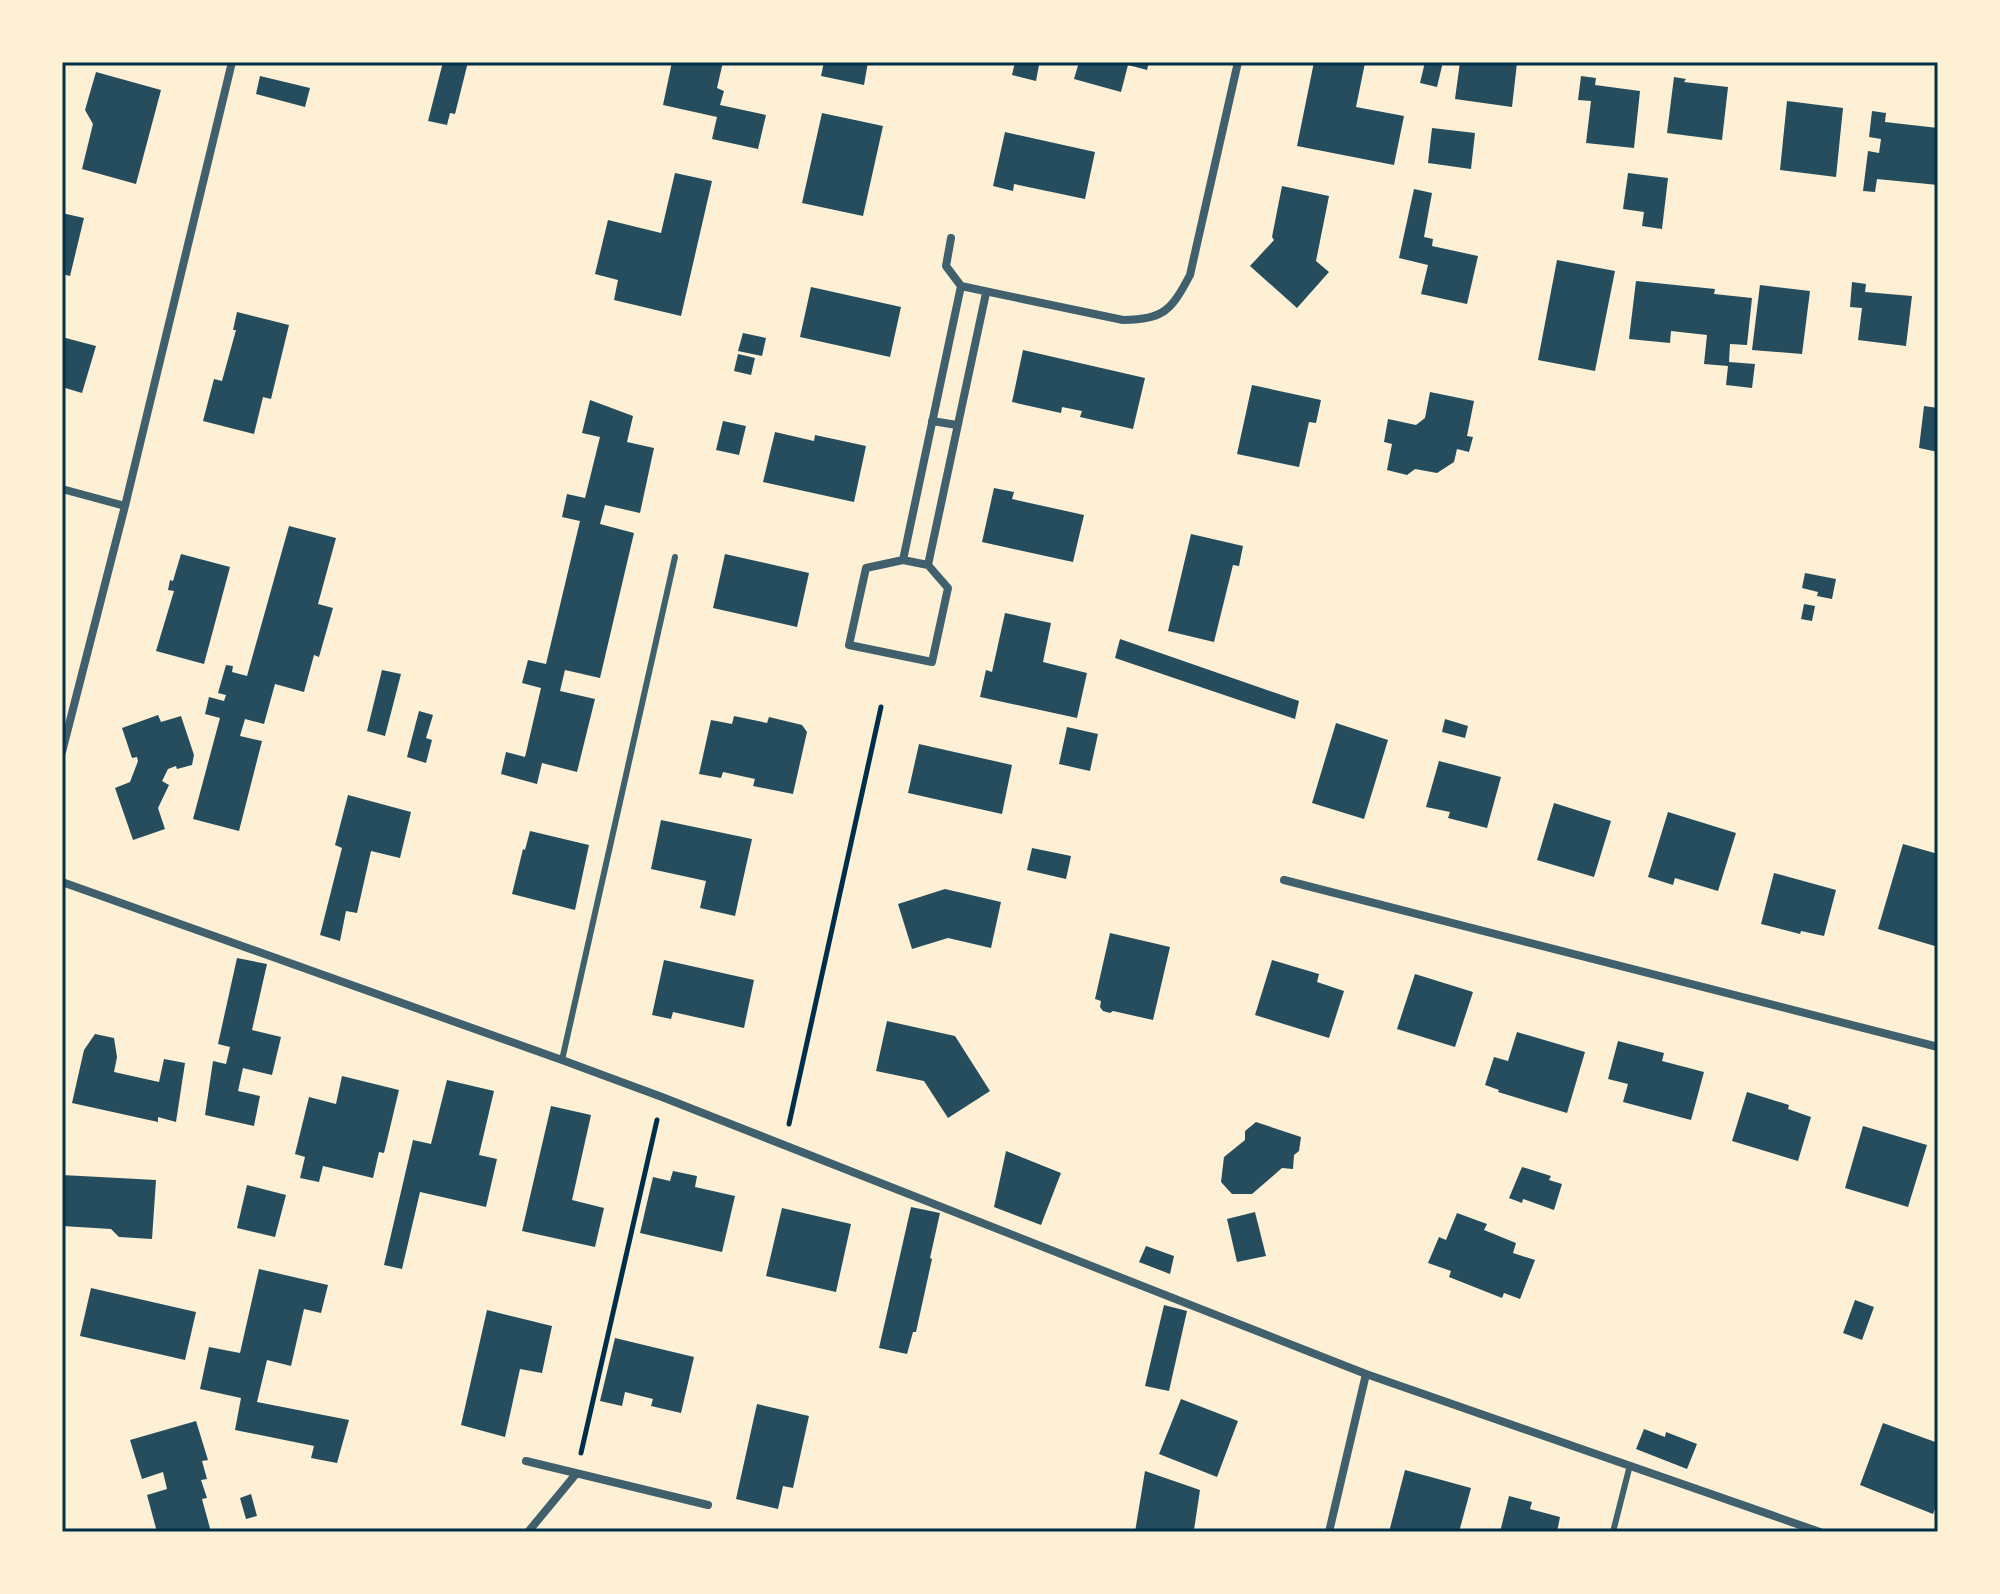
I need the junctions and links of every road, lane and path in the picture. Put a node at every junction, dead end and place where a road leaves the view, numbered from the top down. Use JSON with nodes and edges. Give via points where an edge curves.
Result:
{"nodes":[{"id":1,"x":232,"y":62,"type":"edge"},
{"id":2,"x":1238,"y":62,"type":"edge"},
{"id":3,"x":951,"y":238,"type":"dead end"},
{"id":4,"x":961,"y":286,"type":"junction"},
{"id":5,"x":986,"y":293,"type":"junction"},
{"id":6,"x":932,"y":421,"type":"junction"},
{"id":7,"x":957,"y":425,"type":"junction"},
{"id":8,"x":62,"y":489,"type":"edge"},
{"id":9,"x":125,"y":506,"type":"junction"},
{"id":10,"x":675,"y":557,"type":"dead end"},
{"id":11,"x":903,"y":560,"type":"junction"},
{"id":12,"x":928,"y":565,"type":"junction"},
{"id":13,"x":881,"y":707,"type":"dead end"},
{"id":14,"x":62,"y":752,"type":"edge"},
{"id":15,"x":1284,"y":880,"type":"dead end"},
{"id":16,"x":62,"y":882,"type":"edge"},
{"id":17,"x":1938,"y":1047,"type":"edge"},
{"id":18,"x":562,"y":1060,"type":"junction"},
{"id":19,"x":662,"y":1097,"type":"junction"},
{"id":20,"x":785,"y":1144,"type":"junction"},
{"id":21,"x":1366,"y":1374,"type":"junction"},
{"id":22,"x":526,"y":1461,"type":"dead end"},
{"id":23,"x":1630,"y":1465,"type":"junction"},
{"id":24,"x":576,"y":1474,"type":"junction"},
{"id":25,"x":708,"y":1505,"type":"dead end"},
{"id":26,"x":528,"y":1532,"type":"edge"},
{"id":27,"x":1329,"y":1532,"type":"edge"},
{"id":28,"x":1613,"y":1532,"type":"edge"},
{"id":29,"x":1820,"y":1532,"type":"edge"}],
"edges":[{"from":1,"to":9,"type":"street"},
{"from":2,"to":5,"type":"street","via":[[1190,275],[1165,312],[1123,320]]},
{"from":3,"to":4,"type":"street","via":[[946,266]]},
{"from":4,"to":5,"type":"street"},
{"from":4,"to":6,"type":"street"},
{"from":5,"to":7,"type":"street"},
{"from":6,"to":7,"type":"street"},
{"from":6,"to":11,"type":"street"},
{"from":7,"to":12,"type":"street"},
{"from":8,"to":9,"type":"street"},
{"from":9,"to":14,"type":"street"},
{"from":10,"to":18,"type":"lane"},
{"from":11,"to":12,"type":"street"},
{"from":11,"to":12,"type":"street","via":[[866,568],[849,645],[932,662],[948,588]]},
{"from":13,"to":20,"type":"path"},
{"from":15,"to":17,"type":"street"},
{"from":16,"to":18,"type":"street"},
{"from":18,"to":19,"type":"street"},
{"from":19,"to":20,"type":"street"},
{"from":19,"to":24,"type":"path"},
{"from":20,"to":21,"type":"street"},
{"from":21,"to":23,"type":"street"},
{"from":21,"to":27,"type":"street"},
{"from":22,"to":24,"type":"street"},
{"from":23,"to":28,"type":"lane"},
{"from":23,"to":29,"type":"street"},
{"from":24,"to":25,"type":"street"},
{"from":24,"to":26,"type":"street"}]}
